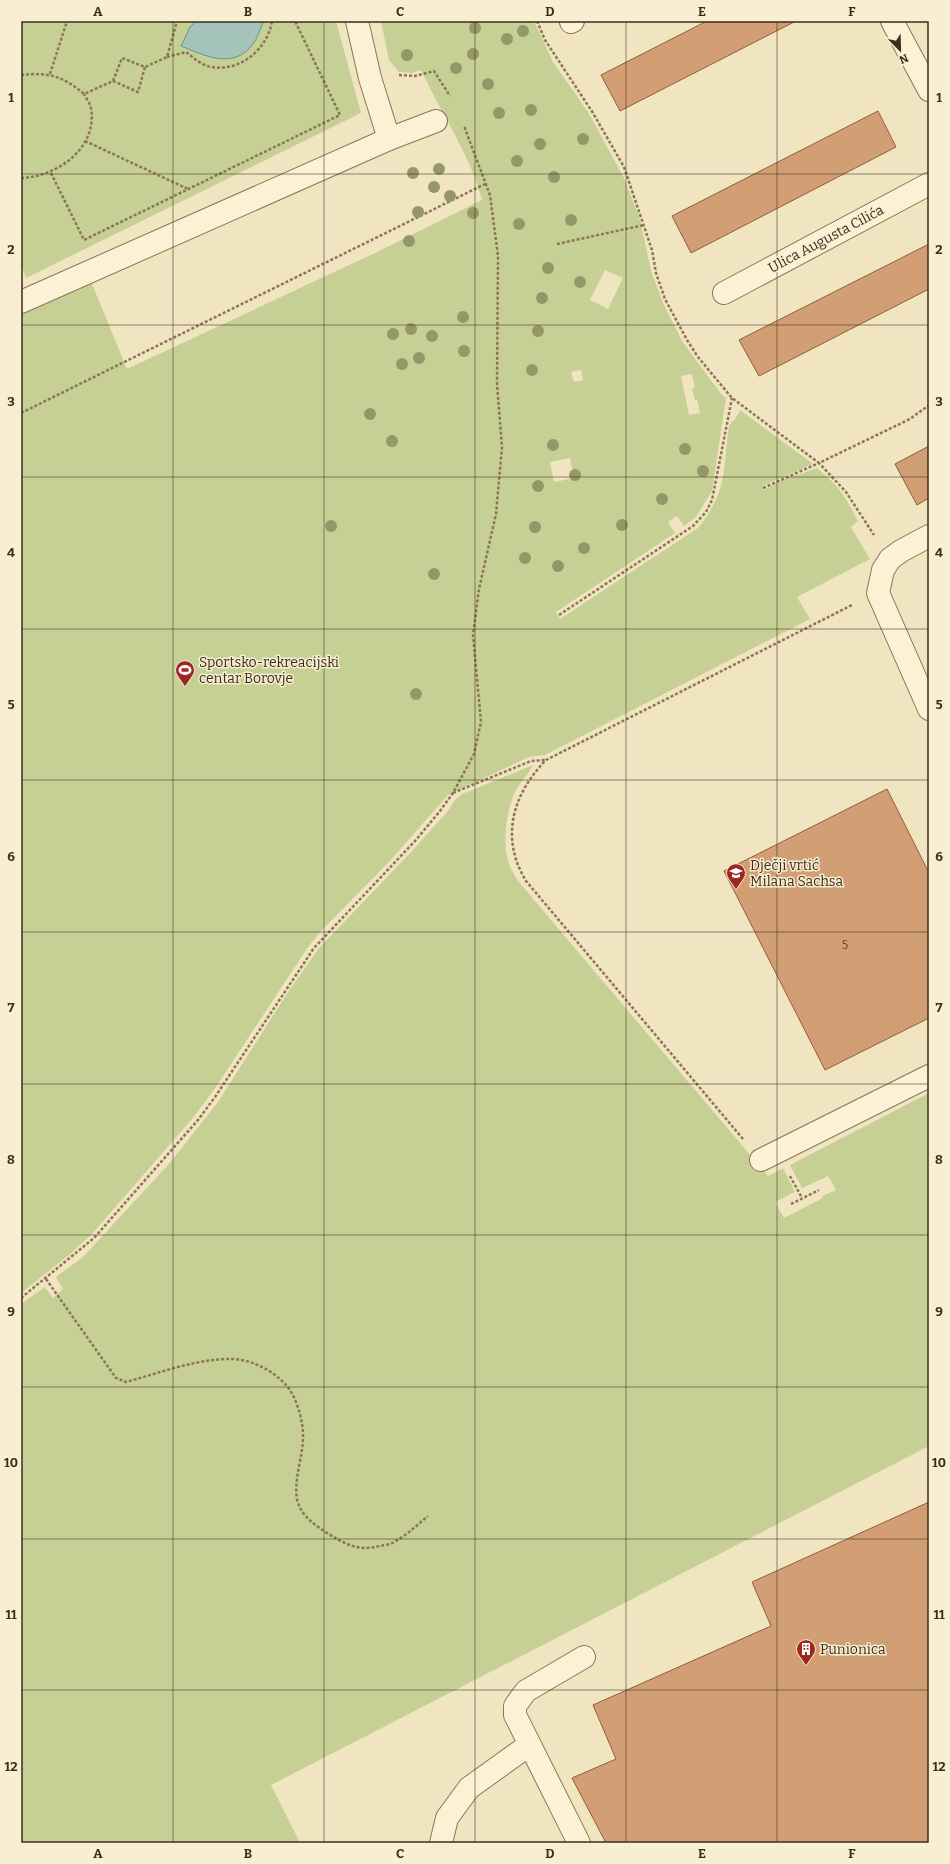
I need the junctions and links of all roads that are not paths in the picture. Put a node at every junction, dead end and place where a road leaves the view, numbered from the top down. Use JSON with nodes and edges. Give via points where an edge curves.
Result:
{"nodes":[{"id":1,"x":357,"y":21,"type":"edge"},
{"id":2,"x":892,"y":21,"type":"edge"},
{"id":3,"x":929,"y":90,"type":"edge"},
{"id":4,"x":436,"y":121,"type":"dead end"},
{"id":5,"x":389,"y":139,"type":"junction"},
{"id":6,"x":929,"y":184,"type":"edge"},
{"id":7,"x":724,"y":293,"type":"dead end"},
{"id":8,"x":21,"y":302,"type":"edge"},
{"id":9,"x":929,"y":536,"type":"edge"},
{"id":10,"x":929,"y":708,"type":"edge"},
{"id":11,"x":929,"y":1076,"type":"edge"},
{"id":12,"x":760,"y":1160,"type":"road end"},
{"id":13,"x":584,"y":1657,"type":"dead end"},
{"id":14,"x":529,"y":1745,"type":"junction"},
{"id":15,"x":441,"y":1843,"type":"edge"},
{"id":16,"x":579,"y":1843,"type":"edge"}],
"edges":[{"from":1,"to":5,"type":"street","via":[[369,73]]},
{"from":2,"to":3,"type":"street"},
{"from":4,"to":5,"type":"street"},
{"from":5,"to":8,"type":"street"},
{"from":6,"to":7,"type":"street","name":"Ulica Augusta Cilića"},
{"from":9,"to":10,"type":"street","via":[[901,550],[890,560],[883,570],[878,593]]},
{"from":11,"to":12,"type":"street"},
{"from":13,"to":14,"type":"street","via":[[526,1691],[515,1706],[515,1715]]},
{"from":14,"to":15,"type":"street","via":[[469,1788],[447,1818]]},
{"from":14,"to":16,"type":"street"}]}
